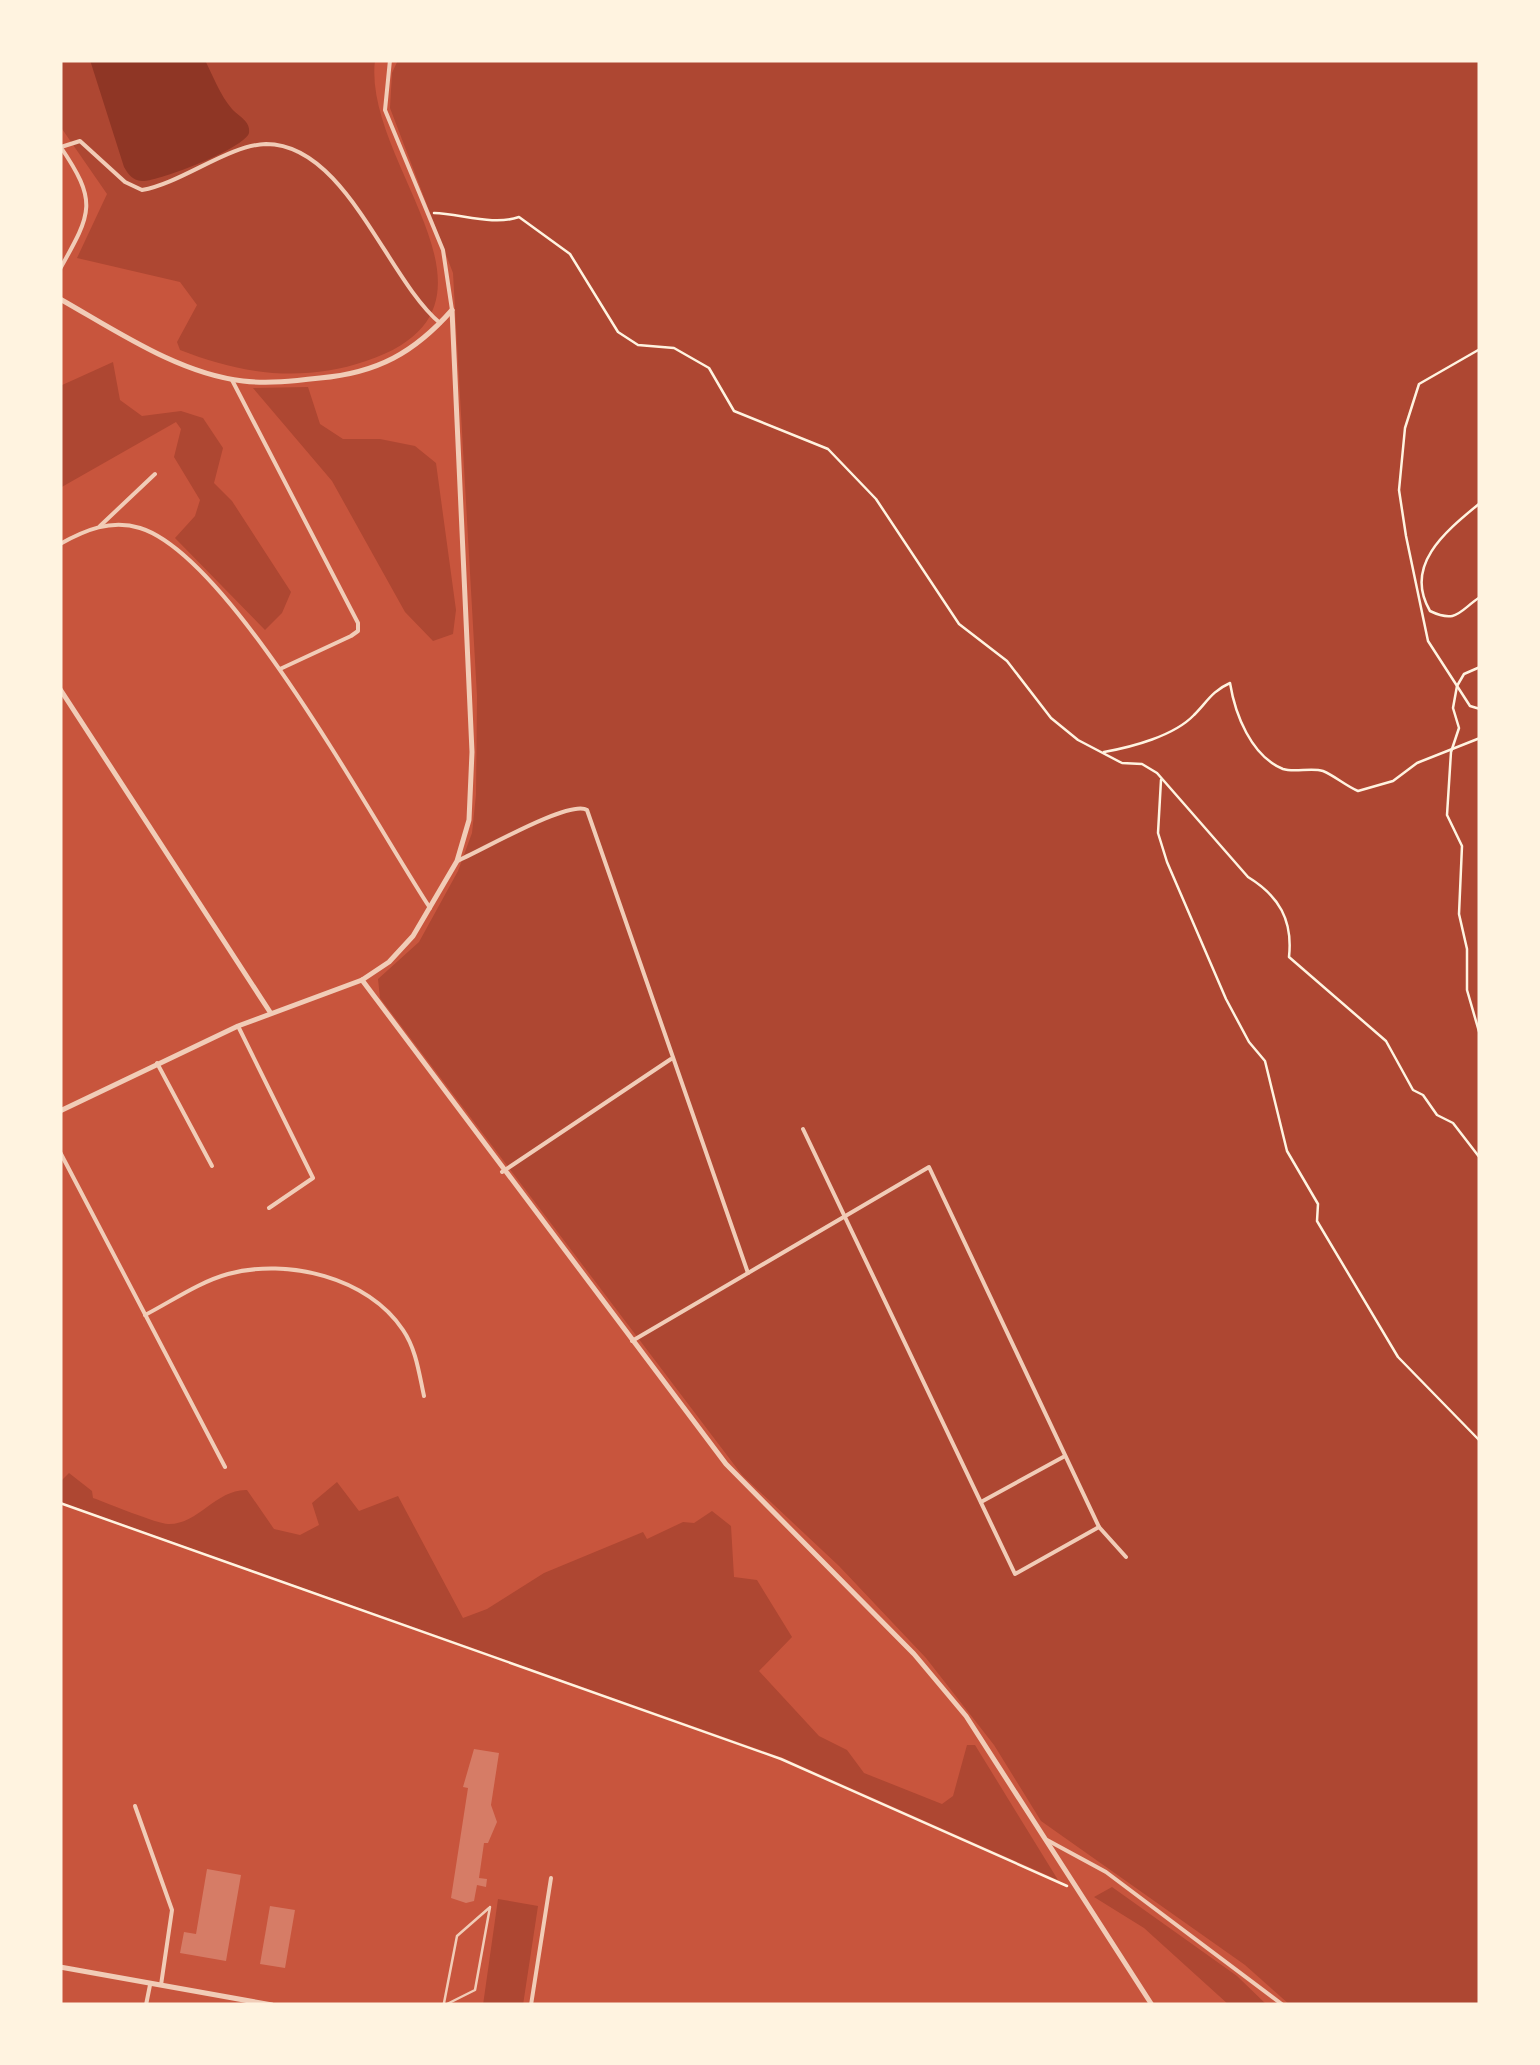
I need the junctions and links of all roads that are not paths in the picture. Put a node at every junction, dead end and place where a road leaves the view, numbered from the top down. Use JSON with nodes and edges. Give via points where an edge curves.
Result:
{"nodes":[{"id":1,"x":390,"y":60,"type":"edge"},
{"id":2,"x":60,"y":146,"type":"edge"},
{"id":3,"x":60,"y":269,"type":"edge"},
{"id":4,"x":60,"y":300,"type":"edge"},
{"id":5,"x":452,"y":310,"type":"junction"},
{"id":6,"x":441,"y":323,"type":"junction"},
{"id":7,"x":232,"y":380,"type":"junction"},
{"id":8,"x":155,"y":474,"type":"dead end"},
{"id":9,"x":100,"y":526,"type":"junction"},
{"id":10,"x":60,"y":544,"type":"edge"},
{"id":11,"x":280,"y":668,"type":"junction"},
{"id":12,"x":60,"y":690,"type":"edge"},
{"id":13,"x":457,"y":862,"type":"junction"},
{"id":14,"x":430,"y":908,"type":"junction"},
{"id":15,"x":362,"y":980,"type":"junction"},
{"id":16,"x":270,"y":1012,"type":"junction"},
{"id":17,"x":238,"y":1026,"type":"junction"},
{"id":18,"x":671,"y":1059,"type":"junction"},
{"id":19,"x":157,"y":1063,"type":"junction"},
{"id":20,"x":60,"y":1111,"type":"edge"},
{"id":21,"x":803,"y":1129,"type":"dead end"},
{"id":22,"x":60,"y":1152,"type":"edge"},
{"id":23,"x":212,"y":1166,"type":"dead end"},
{"id":24,"x":502,"y":1172,"type":"junction"},
{"id":25,"x":269,"y":1208,"type":"dead end"},
{"id":26,"x":846,"y":1215,"type":"junction"},
{"id":27,"x":748,"y":1273,"type":"junction"},
{"id":28,"x":145,"y":1315,"type":"junction"},
{"id":29,"x":632,"y":1341,"type":"junction"},
{"id":30,"x":424,"y":1396,"type":"dead end"},
{"id":31,"x":1066,"y":1456,"type":"junction"},
{"id":32,"x":225,"y":1467,"type":"dead end"},
{"id":33,"x":982,"y":1502,"type":"junction"},
{"id":34,"x":1100,"y":1527,"type":"junction"},
{"id":35,"x":1126,"y":1556,"type":"dead end"},
{"id":36,"x":135,"y":1806,"type":"dead end"},
{"id":37,"x":1042,"y":1838,"type":"junction"},
{"id":38,"x":551,"y":1878,"type":"dead end"},
{"id":39,"x":60,"y":1968,"type":"edge"},
{"id":40,"x":151,"y":1984,"type":"junction"},
{"id":41,"x":161,"y":1985,"type":"junction"},
{"id":42,"x":146,"y":2005,"type":"edge"},
{"id":43,"x":272,"y":2005,"type":"edge"},
{"id":44,"x":444,"y":2005,"type":"edge"},
{"id":45,"x":531,"y":2005,"type":"edge"},
{"id":46,"x":1152,"y":2005,"type":"edge"},
{"id":47,"x":1283,"y":2005,"type":"edge"}],
"edges":[{"from":1,"to":5,"type":"street","via":[[384,110],[443,250]]},
{"from":2,"to":3,"type":"street","via":[[89,202]]},
{"from":2,"to":6,"type":"street","via":[[80,141],[142,190],[258,146],[298,151],[340,187]]},
{"from":4,"to":7,"type":"street","via":[[157,351]]},
{"from":5,"to":6,"type":"street"},
{"from":5,"to":13,"type":"street","via":[[472,752],[468,820]]},
{"from":6,"to":7,"type":"street","via":[[375,369],[290,381]]},
{"from":7,"to":11,"type":"street","via":[[358,623],[349,637]]},
{"from":8,"to":9,"type":"street"},
{"from":9,"to":10,"type":"street"},
{"from":9,"to":11,"type":"street","via":[[144,529],[174,549],[230,604]]},
{"from":11,"to":14,"type":"street"},
{"from":12,"to":16,"type":"street"},
{"from":13,"to":14,"type":"street"},
{"from":13,"to":18,"type":"street","via":[[584,806]]},
{"from":14,"to":15,"type":"street","via":[[402,950]]},
{"from":15,"to":16,"type":"street"},
{"from":15,"to":24,"type":"street"},
{"from":16,"to":17,"type":"street"},
{"from":17,"to":19,"type":"street"},
{"from":17,"to":25,"type":"street","via":[[313,1178]]},
{"from":18,"to":24,"type":"street"},
{"from":18,"to":27,"type":"street"},
{"from":19,"to":20,"type":"street"},
{"from":19,"to":23,"type":"street"},
{"from":21,"to":26,"type":"street"},
{"from":22,"to":28,"type":"street"},
{"from":24,"to":29,"type":"street"},
{"from":26,"to":27,"type":"street"},
{"from":26,"to":31,"type":"street","via":[[928,1167]]},
{"from":26,"to":33,"type":"street"},
{"from":27,"to":29,"type":"street"},
{"from":28,"to":30,"type":"street","via":[[252,1268],[326,1278],[357,1288],[394,1317],[412,1347]]},
{"from":28,"to":32,"type":"street"},
{"from":29,"to":37,"type":"street","via":[[746,1486],[948,1693]]},
{"from":31,"to":33,"type":"street"},
{"from":31,"to":34,"type":"street"},
{"from":33,"to":34,"type":"street","via":[[1015,1574]]},
{"from":34,"to":35,"type":"street"},
{"from":36,"to":41,"type":"street","via":[[172,1910]]},
{"from":37,"to":46,"type":"street"},
{"from":37,"to":47,"type":"street","via":[[1106,1872]]},
{"from":38,"to":45,"type":"street"},
{"from":39,"to":40,"type":"street"},
{"from":40,"to":41,"type":"street"},
{"from":40,"to":42,"type":"street"},
{"from":41,"to":43,"type":"street"},
{"from":44,"to":44,"type":"lane","via":[[475,1990],[490,1907],[457,1936]]}]}
